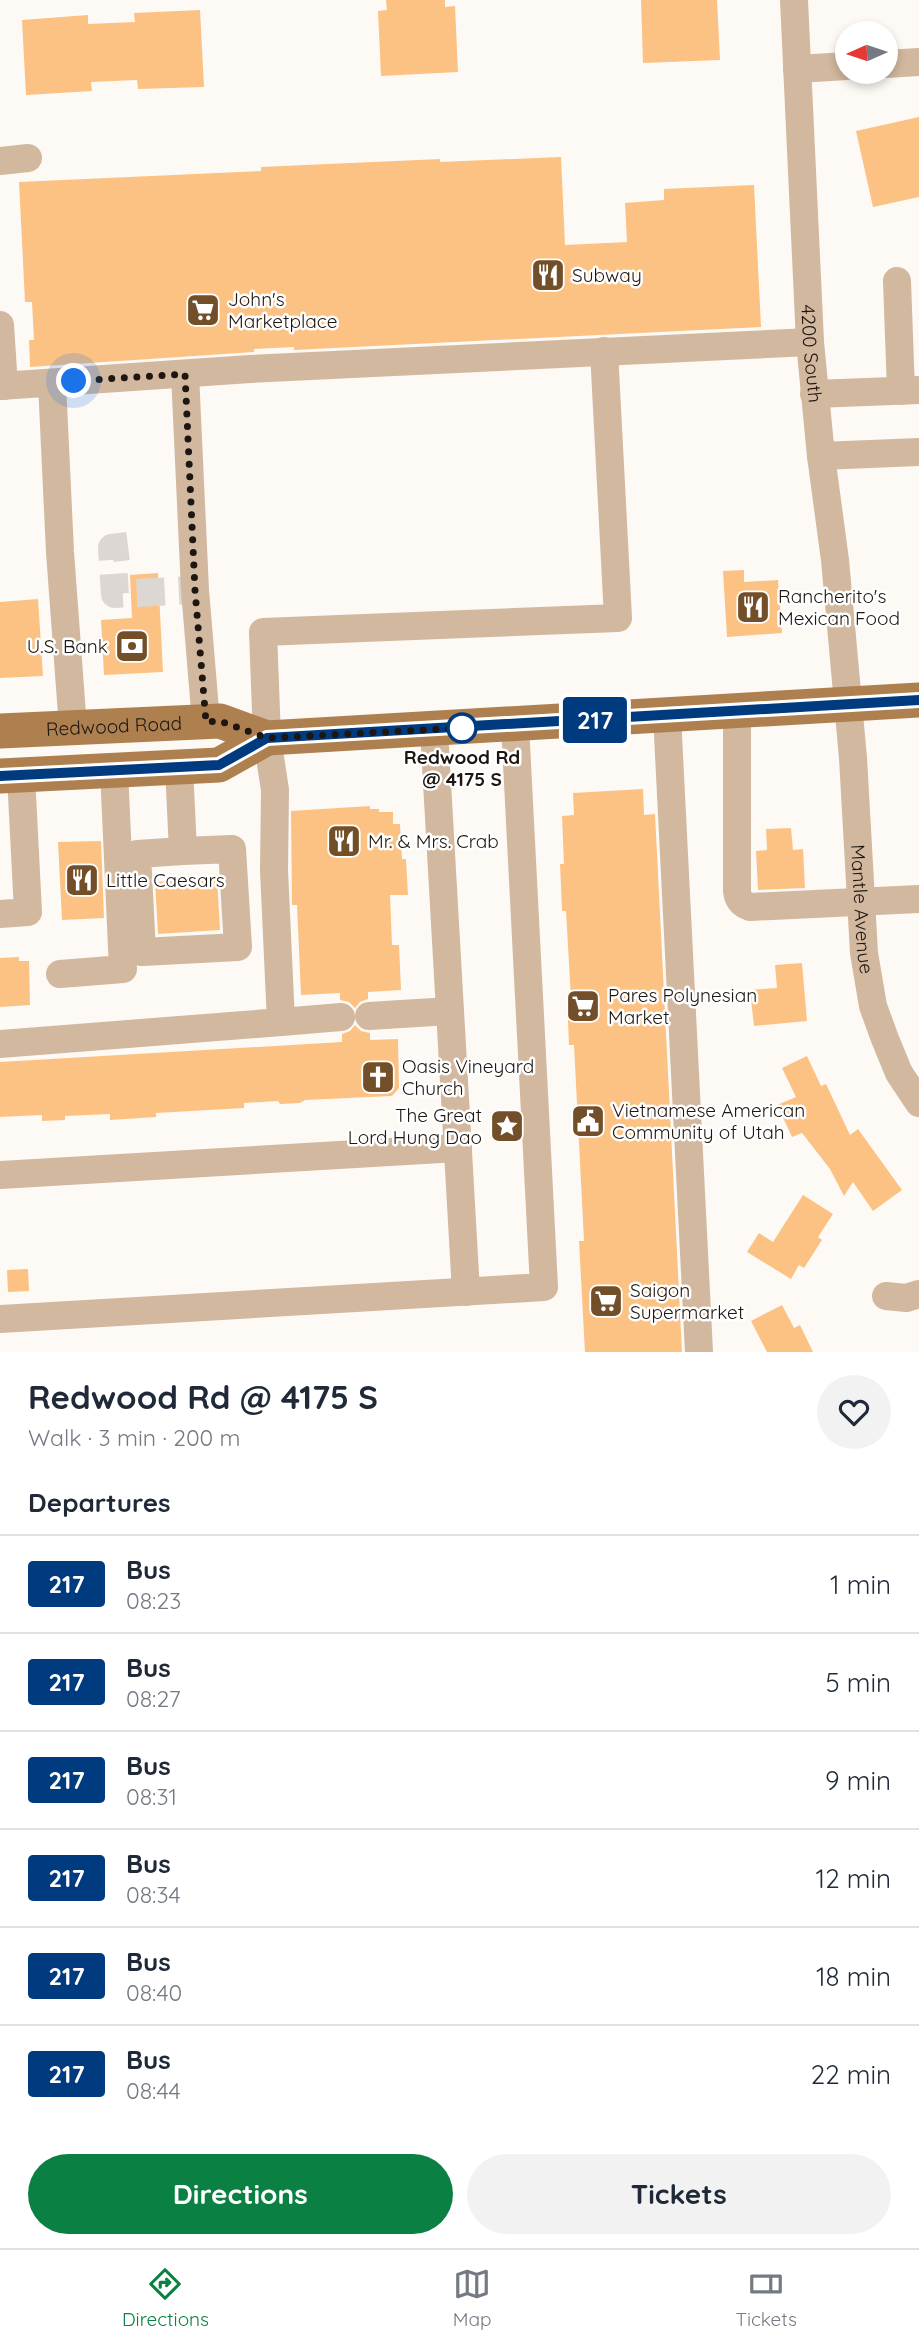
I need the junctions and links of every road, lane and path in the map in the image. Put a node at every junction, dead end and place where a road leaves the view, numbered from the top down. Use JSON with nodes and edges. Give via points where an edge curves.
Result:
{"nodes":[{"id":1,"x":794,"y":0,"type":"edge"},
{"id":2,"x":919,"y":62,"type":"edge"},
{"id":3,"x":898,"y":63,"type":"edge"},
{"id":4,"x":835,"y":67,"type":"edge"},
{"id":5,"x":797,"y":69,"type":"junction"},
{"id":6,"x":29,"y":158,"type":"dead end"},
{"id":7,"x":0,"y":161,"type":"edge"},
{"id":8,"x":897,"y":281,"type":"dead end"},
{"id":9,"x":0,"y":325,"type":"edge"},
{"id":10,"x":810,"y":342,"type":"junction"},
{"id":11,"x":604,"y":351,"type":"junction"},
{"id":12,"x":185,"y":374,"type":"junction"},
{"id":13,"x":52,"y":383,"type":"junction"},
{"id":14,"x":2,"y":386,"type":"edge"},
{"id":15,"x":910,"y":390,"type":"edge"},
{"id":16,"x":814,"y":394,"type":"junction"},
{"id":17,"x":919,"y":452,"type":"edge"},
{"id":18,"x":821,"y":456,"type":"junction"},
{"id":19,"x":919,"y":700,"type":"edge"},
{"id":20,"x":848,"y":704,"type":"junction"},
{"id":21,"x":737,"y":710,"type":"junction"},
{"id":22,"x":667,"y":715,"type":"junction"},
{"id":23,"x":206,"y":722,"type":"junction"},
{"id":24,"x":515,"y":725,"type":"junction"},
{"id":25,"x":73,"y":727,"type":"junction"},
{"id":26,"x":434,"y":730,"type":"junction"},
{"id":27,"x":0,"y":731,"type":"edge"},
{"id":28,"x":267,"y":738,"type":"junction"},
{"id":29,"x":179,"y":767,"type":"junction"},
{"id":30,"x":114,"y":770,"type":"junction"},
{"id":31,"x":11,"y":776,"type":"edge"},
{"id":32,"x":12,"y":829,"type":"edge"},
{"id":33,"x":183,"y":851,"type":"junction"},
{"id":34,"x":919,"y":899,"type":"edge"},
{"id":35,"x":860,"y":901,"type":"junction"},
{"id":36,"x":0,"y":914,"type":"edge"},
{"id":37,"x":60,"y":974,"type":"dead end"},
{"id":38,"x":450,"y":1011,"type":"junction"},
{"id":39,"x":369,"y":1016,"type":"dead end"},
{"id":40,"x":341,"y":1017,"type":"dead end"},
{"id":41,"x":281,"y":1022,"type":"junction"},
{"id":42,"x":0,"y":1044,"type":"edge"},
{"id":43,"x":919,"y":1104,"type":"edge"},
{"id":44,"x":458,"y":1148,"type":"junction"},
{"id":45,"x":0,"y":1175,"type":"edge"},
{"id":46,"x":466,"y":1292,"type":"junction"},
{"id":47,"x":919,"y":1294,"type":"edge"},
{"id":48,"x":886,"y":1296,"type":"dead end"},
{"id":49,"x":0,"y":1319,"type":"edge"},
{"id":50,"x":699,"y":1352,"type":"edge"}],
"edges":[{"from":1,"to":5,"type":"street","name":"4200 South"},
{"from":2,"to":3,"type":"street"},
{"from":4,"to":5,"type":"street"},
{"from":5,"to":10,"type":"street","name":"4200 South"},
{"from":6,"to":7,"type":"street"},
{"from":8,"to":15,"type":"street"},
{"from":9,"to":14,"type":"street"},
{"from":10,"to":11,"type":"street"},
{"from":10,"to":16,"type":"street","name":"4200 South"},
{"from":11,"to":12,"type":"street"},
{"from":11,"to":28,"type":"street","via":[[618,618],[263,632]]},
{"from":12,"to":13,"type":"street"},
{"from":12,"to":23,"type":"street"},
{"from":13,"to":14,"type":"street"},
{"from":13,"to":25,"type":"street"},
{"from":15,"to":16,"type":"street"},
{"from":16,"to":18,"type":"street","name":"4200 South"},
{"from":17,"to":18,"type":"street"},
{"from":18,"to":20,"type":"street","name":"4200 South"},
{"from":19,"to":20,"type":"main road","name":"Redwood Road"},
{"from":20,"to":21,"type":"main road","name":"Redwood Road"},
{"from":20,"to":35,"type":"street","name":"Mantle Avenue"},
{"from":21,"to":22,"type":"main road","name":"Redwood Road"},
{"from":21,"to":35,"type":"street","via":[[738,898],[750,907]]},
{"from":22,"to":24,"type":"main road","name":"Redwood Road"},
{"from":22,"to":50,"type":"street"},
{"from":23,"to":25,"type":"main road","name":"Redwood Road"},
{"from":23,"to":28,"type":"main road","name":"Redwood Road","via":[[220,721]]},
{"from":24,"to":26,"type":"main road","name":"Redwood Road"},
{"from":24,"to":46,"type":"street","via":[[544,1287]]},
{"from":25,"to":27,"type":"main road","name":"Redwood Road"},
{"from":26,"to":28,"type":"main road","name":"Redwood Road"},
{"from":26,"to":38,"type":"street"},
{"from":28,"to":29,"type":"main road","name":"Redwood Road","via":[[219,765]]},
{"from":28,"to":41,"type":"street","via":[[275,790]]},
{"from":29,"to":30,"type":"main road","name":"Redwood Road"},
{"from":29,"to":33,"type":"street"},
{"from":30,"to":31,"type":"main road","name":"Redwood Road"},
{"from":30,"to":37,"type":"street","via":[[123,969]]},
{"from":31,"to":32,"type":"street"},
{"from":32,"to":36,"type":"street","via":[[28,912]]},
{"from":33,"to":33,"type":"street","via":[[137,854],[142,953],[239,947],[232,849]]},
{"from":34,"to":35,"type":"street"},
{"from":35,"to":43,"type":"street","name":"Mantle Avenue","via":[[873,1006],[899,1073]]},
{"from":38,"to":39,"type":"street"},
{"from":38,"to":44,"type":"street"},
{"from":40,"to":41,"type":"street"},
{"from":41,"to":42,"type":"street"},
{"from":44,"to":45,"type":"street"},
{"from":44,"to":46,"type":"street"},
{"from":46,"to":49,"type":"street"},
{"from":47,"to":48,"type":"street"}]}
